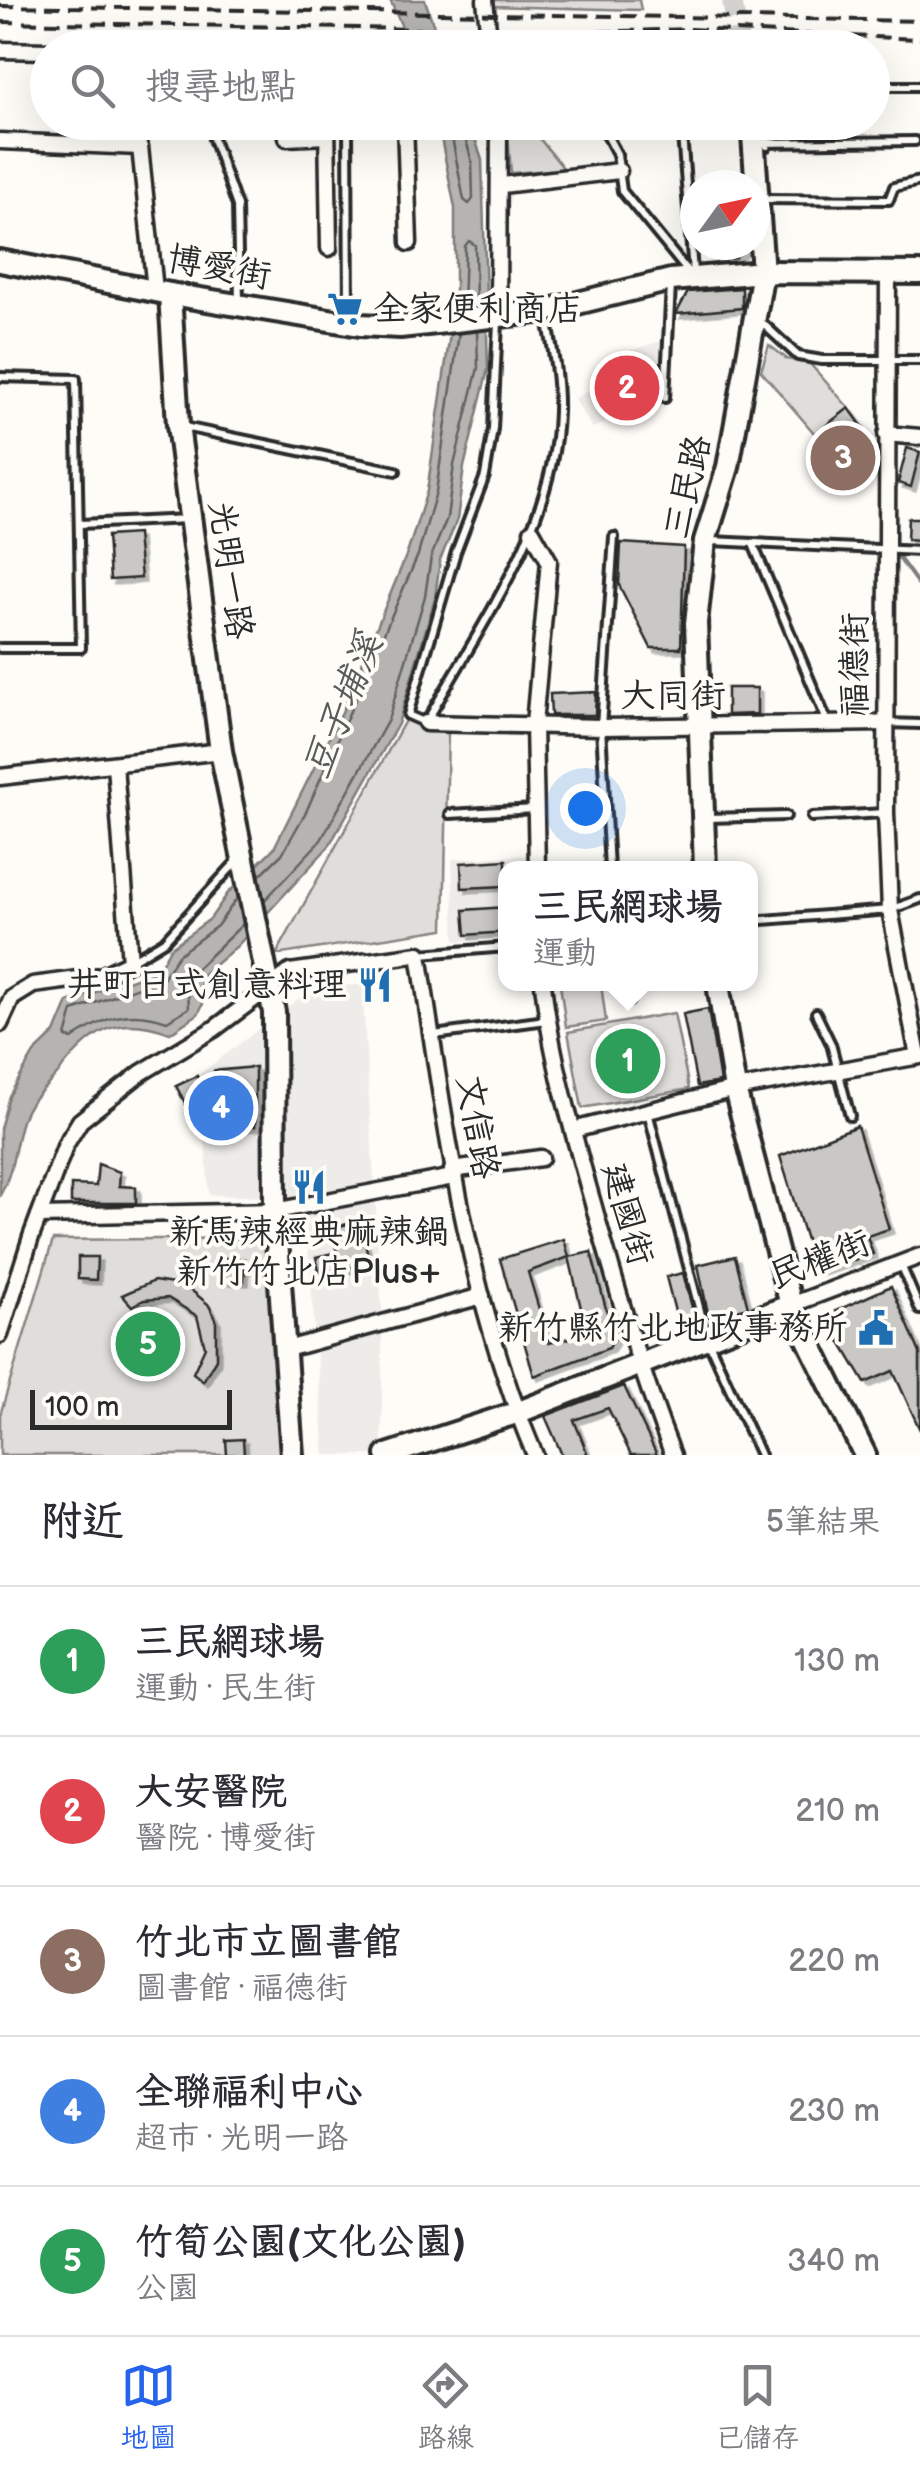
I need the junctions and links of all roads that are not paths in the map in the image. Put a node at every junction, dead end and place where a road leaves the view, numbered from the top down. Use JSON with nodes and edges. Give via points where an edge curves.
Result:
{"nodes":[{"id":1,"x":485,"y":0,"type":"edge"},
{"id":2,"x":488,"y":30,"type":"edge"},
{"id":3,"x":0,"y":50,"type":"edge"},
{"id":4,"x":30,"y":51,"type":"edge"},
{"id":5,"x":890,"y":86,"type":"edge"},
{"id":6,"x":920,"y":86,"type":"edge"},
{"id":7,"x":214,"y":140,"type":"edge"},
{"id":8,"x":327,"y":140,"type":"edge"},
{"id":9,"x":348,"y":140,"type":"edge"},
{"id":10,"x":406,"y":140,"type":"edge"},
{"id":11,"x":500,"y":140,"type":"edge"},
{"id":12,"x":611,"y":140,"type":"edge"},
{"id":13,"x":682,"y":140,"type":"edge"},
{"id":14,"x":760,"y":140,"type":"edge"},
{"id":15,"x":890,"y":140,"type":"edge"},
{"id":16,"x":915,"y":141,"type":"dead end"},
{"id":17,"x":0,"y":142,"type":"edge"},
{"id":18,"x":759,"y":170,"type":"edge"},
{"id":19,"x":619,"y":171,"type":"junction"},
{"id":20,"x":920,"y":180,"type":"edge"},
{"id":21,"x":502,"y":185,"type":"junction"},
{"id":22,"x":770,"y":198,"type":"edge"},
{"id":23,"x":409,"y":243,"type":"dead end"},
{"id":24,"x":329,"y":248,"type":"dead end"},
{"id":25,"x":762,"y":260,"type":"edge"},
{"id":26,"x":0,"y":261,"type":"edge"},
{"id":27,"x":763,"y":272,"type":"junction"},
{"id":28,"x":888,"y":272,"type":"junction"},
{"id":29,"x":920,"y":273,"type":"edge"},
{"id":30,"x":682,"y":279,"type":"junction"},
{"id":31,"x":163,"y":292,"type":"junction"},
{"id":32,"x":239,"y":306,"type":"junction"},
{"id":33,"x":546,"y":311,"type":"junction"},
{"id":34,"x":756,"y":317,"type":"junction"},
{"id":35,"x":498,"y":319,"type":"junction"},
{"id":36,"x":349,"y":323,"type":"junction"},
{"id":37,"x":888,"y":360,"type":"junction"},
{"id":38,"x":920,"y":360,"type":"edge"},
{"id":39,"x":0,"y":377,"type":"edge"},
{"id":40,"x":665,"y":398,"type":"dead end"},
{"id":41,"x":178,"y":426,"type":"junction"},
{"id":42,"x":886,"y":434,"type":"junction"},
{"id":43,"x":920,"y":437,"type":"edge"},
{"id":44,"x":396,"y":471,"type":"dead end"},
{"id":45,"x":190,"y":519,"type":"junction"},
{"id":46,"x":80,"y":524,"type":"junction"},
{"id":47,"x":532,"y":531,"type":"junction"},
{"id":48,"x":614,"y":538,"type":"dead end"},
{"id":49,"x":706,"y":540,"type":"junction"},
{"id":50,"x":753,"y":544,"type":"junction"},
{"id":51,"x":886,"y":549,"type":"junction"},
{"id":52,"x":920,"y":550,"type":"edge"},
{"id":53,"x":0,"y":648,"type":"edge"},
{"id":54,"x":426,"y":723,"type":"junction"},
{"id":55,"x":828,"y":723,"type":"junction"},
{"id":56,"x":534,"y":724,"type":"junction"},
{"id":57,"x":884,"y":724,"type":"junction"},
{"id":58,"x":920,"y":724,"type":"edge"},
{"id":59,"x":700,"y":726,"type":"junction"},
{"id":60,"x":600,"y":727,"type":"junction"},
{"id":61,"x":220,"y":751,"type":"junction"},
{"id":62,"x":115,"y":765,"type":"junction"},
{"id":63,"x":0,"y":777,"type":"edge"},
{"id":64,"x":536,"y":809,"type":"junction"},
{"id":65,"x":450,"y":814,"type":"dead end"},
{"id":66,"x":886,"y":814,"type":"junction"},
{"id":67,"x":786,"y":816,"type":"dead end"},
{"id":68,"x":702,"y":818,"type":"junction"},
{"id":69,"x":812,"y":818,"type":"dead end"},
{"id":70,"x":244,"y":852,"type":"junction"},
{"id":71,"x":537,"y":861,"type":"edge"},
{"id":72,"x":610,"y":861,"type":"edge"},
{"id":73,"x":705,"y":861,"type":"edge"},
{"id":74,"x":920,"y":900,"type":"edge"},
{"id":75,"x":890,"y":910,"type":"junction"},
{"id":76,"x":758,"y":920,"type":"edge"},
{"id":77,"x":498,"y":948,"type":"edge"},
{"id":78,"x":420,"y":954,"type":"junction"},
{"id":79,"x":130,"y":962,"type":"junction"},
{"id":80,"x":271,"y":986,"type":"junction"},
{"id":81,"x":544,"y":991,"type":"edge"},
{"id":82,"x":627,"y":991,"type":"edge"},
{"id":83,"x":719,"y":991,"type":"edge"},
{"id":84,"x":6,"y":993,"type":"edge"},
{"id":85,"x":629,"y":1002,"type":"dead end"},
{"id":86,"x":816,"y":1013,"type":"dead end"},
{"id":87,"x":547,"y":1020,"type":"junction"},
{"id":88,"x":0,"y":1024,"type":"edge"},
{"id":89,"x":432,"y":1035,"type":"junction"},
{"id":90,"x":919,"y":1059,"type":"edge"},
{"id":91,"x":838,"y":1070,"type":"junction"},
{"id":92,"x":734,"y":1090,"type":"junction"},
{"id":93,"x":648,"y":1110,"type":"junction"},
{"id":94,"x":850,"y":1116,"type":"dead end"},
{"id":95,"x":572,"y":1130,"type":"junction"},
{"id":96,"x":541,"y":1158,"type":"dead end"},
{"id":97,"x":453,"y":1174,"type":"junction"},
{"id":98,"x":275,"y":1212,"type":"junction"},
{"id":99,"x":39,"y":1216,"type":"junction"},
{"id":100,"x":920,"y":1256,"type":"edge"},
{"id":101,"x":900,"y":1264,"type":"junction"},
{"id":102,"x":482,"y":1296,"type":"junction"},
{"id":103,"x":791,"y":1305,"type":"junction"},
{"id":104,"x":920,"y":1310,"type":"edge"},
{"id":105,"x":0,"y":1335,"type":"edge"},
{"id":106,"x":707,"y":1338,"type":"junction"},
{"id":107,"x":282,"y":1350,"type":"junction"},
{"id":108,"x":639,"y":1367,"type":"junction"},
{"id":109,"x":519,"y":1412,"type":"junction"},
{"id":110,"x":759,"y":1452,"type":"edge"},
{"id":111,"x":292,"y":1455,"type":"edge"},
{"id":112,"x":387,"y":1455,"type":"edge"},
{"id":113,"x":535,"y":1455,"type":"edge"},
{"id":114,"x":673,"y":1455,"type":"edge"},
{"id":115,"x":865,"y":1455,"type":"edge"}],
"edges":[{"from":1,"to":2,"type":"street"},
{"from":3,"to":4,"type":"street"},
{"from":5,"to":6,"type":"lane"},
{"from":7,"to":32,"type":"lane","via":[[238,206]]},
{"from":8,"to":24,"type":"street"},
{"from":9,"to":36,"type":"lane"},
{"from":10,"to":23,"type":"street"},
{"from":11,"to":21,"type":"street"},
{"from":12,"to":19,"type":"lane"},
{"from":13,"to":30,"type":"lane"},
{"from":14,"to":18,"type":"street","name":"三民路"},
{"from":15,"to":16,"type":"lane"},
{"from":17,"to":31,"type":"street","via":[[140,147]]},
{"from":19,"to":21,"type":"street"},
{"from":19,"to":30,"type":"lane","via":[[628,200]]},
{"from":20,"to":22,"type":"lane","via":[[894,187],[889,200]]},
{"from":21,"to":35,"type":"street"},
{"from":25,"to":27,"type":"street","name":"三民路"},
{"from":26,"to":31,"type":"street","name":"博愛街"},
{"from":27,"to":28,"type":"street"},
{"from":27,"to":30,"type":"street"},
{"from":27,"to":34,"type":"street","name":"三民路"},
{"from":28,"to":29,"type":"street"},
{"from":28,"to":37,"type":"street","name":"福德街"},
{"from":30,"to":33,"type":"street"},
{"from":30,"to":40,"type":"lane"},
{"from":31,"to":32,"type":"street","name":"博愛街"},
{"from":31,"to":41,"type":"street","name":"光明一路"},
{"from":32,"to":36,"type":"street","name":"博愛街"},
{"from":33,"to":35,"type":"street"},
{"from":33,"to":47,"type":"lane","via":[[557,435]]},
{"from":34,"to":37,"type":"lane","via":[[798,356]]},
{"from":34,"to":49,"type":"street","name":"三民路","via":[[728,467]]},
{"from":35,"to":36,"type":"street","name":"博愛街","via":[[429,326]]},
{"from":35,"to":54,"type":"lane","via":[[485,476],[408,715]]},
{"from":37,"to":38,"type":"lane"},
{"from":37,"to":42,"type":"street","name":"福德街"},
{"from":39,"to":46,"type":"lane","via":[[76,379]]},
{"from":41,"to":44,"type":"lane"},
{"from":41,"to":45,"type":"street","name":"光明一路"},
{"from":42,"to":43,"type":"street"},
{"from":42,"to":51,"type":"street","name":"福德街"},
{"from":45,"to":46,"type":"lane"},
{"from":45,"to":61,"type":"street","name":"光明一路"},
{"from":46,"to":53,"type":"lane","via":[[81,648]]},
{"from":47,"to":54,"type":"lane"},
{"from":47,"to":56,"type":"street","via":[[549,560]]},
{"from":48,"to":60,"type":"lane"},
{"from":49,"to":50,"type":"lane"},
{"from":49,"to":59,"type":"street","name":"三民路","via":[[696,623]]},
{"from":50,"to":51,"type":"lane"},
{"from":50,"to":55,"type":"lane"},
{"from":51,"to":52,"type":"lane"},
{"from":51,"to":57,"type":"street","name":"福德街"},
{"from":54,"to":56,"type":"street","name":"大同街"},
{"from":55,"to":57,"type":"street","name":"大同街"},
{"from":55,"to":59,"type":"street","name":"大同街"},
{"from":56,"to":60,"type":"street","name":"大同街"},
{"from":56,"to":64,"type":"street"},
{"from":57,"to":58,"type":"lane","name":"大同街"},
{"from":57,"to":66,"type":"street","name":"福德街"},
{"from":59,"to":60,"type":"street","name":"大同街"},
{"from":59,"to":68,"type":"street","name":"三民路"},
{"from":60,"to":72,"type":"lane"},
{"from":61,"to":62,"type":"street"},
{"from":61,"to":70,"type":"street","name":"光明一路"},
{"from":62,"to":63,"type":"street"},
{"from":62,"to":79,"type":"street"},
{"from":64,"to":65,"type":"lane"},
{"from":64,"to":71,"type":"street"},
{"from":66,"to":69,"type":"lane"},
{"from":66,"to":75,"type":"street","name":"福德街"},
{"from":67,"to":68,"type":"lane"},
{"from":68,"to":73,"type":"street","name":"三民路"},
{"from":70,"to":79,"type":"lane","via":[[190,916]]},
{"from":70,"to":80,"type":"street","name":"光明一路"},
{"from":74,"to":75,"type":"lane"},
{"from":75,"to":76,"type":"lane"},
{"from":75,"to":90,"type":"street","name":"福德街"},
{"from":77,"to":78,"type":"lane"},
{"from":78,"to":80,"type":"street","via":[[290,972]]},
{"from":78,"to":89,"type":"street","name":"文信路"},
{"from":79,"to":84,"type":"street","via":[[101,976]]},
{"from":80,"to":98,"type":"street"},
{"from":80,"to":99,"type":"street","via":[[80,1121]]},
{"from":81,"to":87,"type":"street","name":"建國街"},
{"from":82,"to":85,"type":"lane"},
{"from":83,"to":92,"type":"street"},
{"from":84,"to":88,"type":"street"},
{"from":86,"to":91,"type":"lane"},
{"from":87,"to":89,"type":"lane"},
{"from":87,"to":95,"type":"street","name":"建國街"},
{"from":89,"to":97,"type":"street","name":"文信路"},
{"from":90,"to":91,"type":"street"},
{"from":91,"to":92,"type":"street"},
{"from":91,"to":94,"type":"lane"},
{"from":92,"to":93,"type":"street"},
{"from":92,"to":103,"type":"street"},
{"from":93,"to":95,"type":"street"},
{"from":93,"to":106,"type":"lane"},
{"from":95,"to":108,"type":"street","name":"建國街"},
{"from":96,"to":97,"type":"street"},
{"from":97,"to":98,"type":"street"},
{"from":97,"to":102,"type":"street","name":"文信路"},
{"from":98,"to":99,"type":"street"},
{"from":98,"to":107,"type":"street"},
{"from":99,"to":105,"type":"street"},
{"from":100,"to":101,"type":"street","name":"民權街"},
{"from":101,"to":103,"type":"street","name":"民權街"},
{"from":101,"to":104,"type":"lane"},
{"from":102,"to":107,"type":"street"},
{"from":102,"to":109,"type":"street","name":"文信路"},
{"from":103,"to":106,"type":"street","name":"民權街"},
{"from":103,"to":115,"type":"street"},
{"from":106,"to":108,"type":"street","name":"民權街"},
{"from":106,"to":110,"type":"lane"},
{"from":107,"to":111,"type":"street"},
{"from":108,"to":109,"type":"street","name":"民權街"},
{"from":108,"to":114,"type":"street","name":"建國街"},
{"from":109,"to":112,"type":"street","name":"民權街"},
{"from":109,"to":113,"type":"street","name":"文信路"}]}
